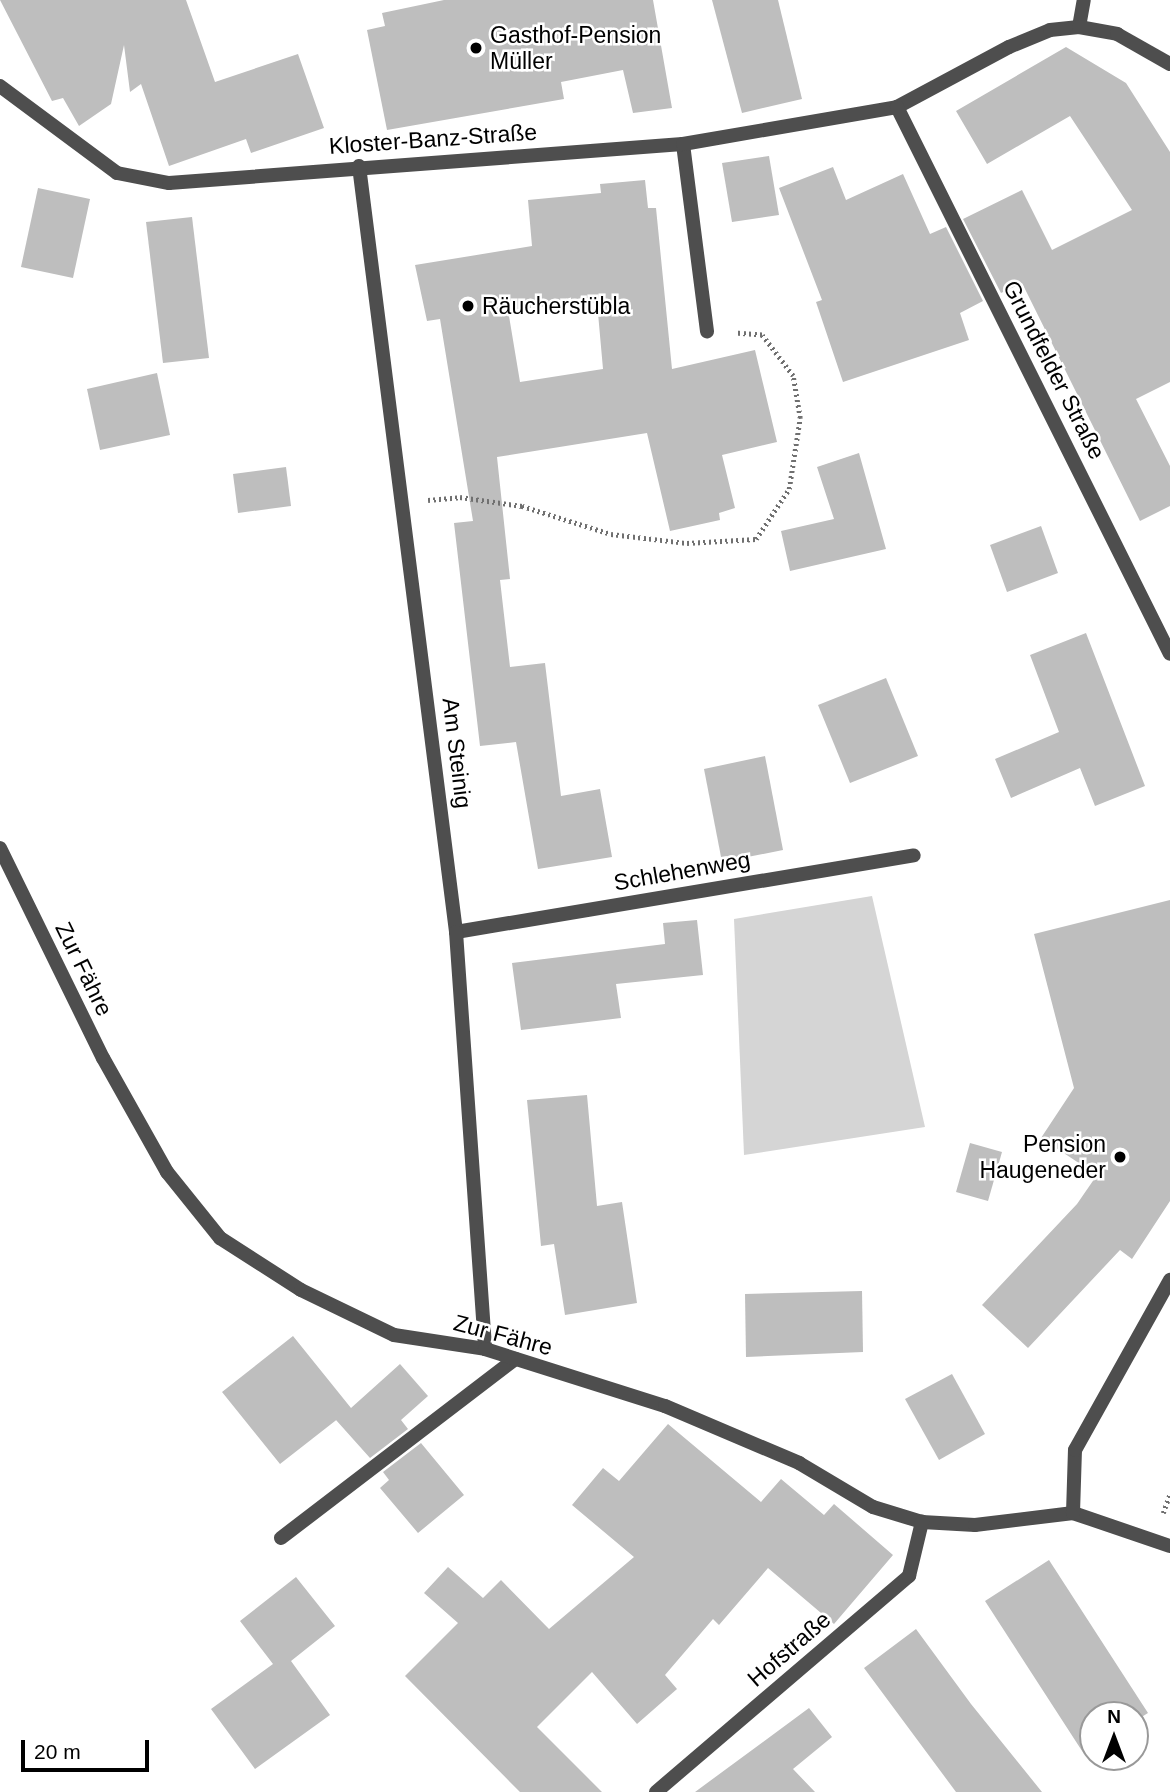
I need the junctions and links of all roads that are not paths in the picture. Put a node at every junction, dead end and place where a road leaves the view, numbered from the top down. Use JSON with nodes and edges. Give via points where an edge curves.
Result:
{"nodes":[{"id":1,"x":1084,"y":0,"type":"edge"},
{"id":2,"x":1079,"y":27,"type":"junction"},
{"id":3,"x":1170,"y":64,"type":"edge"},
{"id":4,"x":0,"y":86,"type":"edge"},
{"id":5,"x":897,"y":107,"type":"junction"},
{"id":6,"x":683,"y":144,"type":"junction"},
{"id":7,"x":359,"y":166,"type":"junction"},
{"id":8,"x":707,"y":331,"type":"road end"},
{"id":9,"x":1170,"y":654,"type":"edge"},
{"id":10,"x":0,"y":848,"type":"edge"},
{"id":11,"x":914,"y":855,"type":"dead end"},
{"id":12,"x":456,"y":932,"type":"junction"},
{"id":13,"x":1170,"y":1280,"type":"edge"},
{"id":14,"x":485,"y":1349,"type":"junction"},
{"id":15,"x":515,"y":1359,"type":"junction"},
{"id":16,"x":1073,"y":1513,"type":"junction"},
{"id":17,"x":922,"y":1522,"type":"junction"},
{"id":18,"x":281,"y":1538,"type":"dead end"},
{"id":19,"x":1170,"y":1546,"type":"edge"},
{"id":20,"x":656,"y":1792,"type":"edge"}],
"edges":[{"from":1,"to":2,"type":"street"},
{"from":2,"to":3,"type":"street","name":"Kloster-Banz-Straße","via":[[1117,34]]},
{"from":2,"to":5,"type":"street","name":"Kloster-Banz-Straße","via":[[1050,30],[1009,47]]},
{"from":4,"to":7,"type":"street","name":"Kloster-Banz-Straße","via":[[117,173],[138,179],[169,183]]},
{"from":5,"to":6,"type":"street","name":"Kloster-Banz-Straße"},
{"from":5,"to":9,"type":"street","name":"Grundfelder Straße"},
{"from":6,"to":7,"type":"street","name":"Kloster-Banz-Straße"},
{"from":6,"to":8,"type":"street"},
{"from":7,"to":12,"type":"street","name":"Am Steinig"},
{"from":10,"to":14,"type":"street","name":"Zur Fähre","via":[[103,1058],[160,1161],[220,1238],[301,1290],[394,1335]]},
{"from":11,"to":12,"type":"street","name":"Schlehenweg"},
{"from":12,"to":14,"type":"street","name":"Am Steinig"},
{"from":13,"to":16,"type":"street","via":[[1076,1450]]},
{"from":14,"to":15,"type":"street","name":"Zur Fähre"},
{"from":15,"to":17,"type":"street","name":"Zur Fähre","via":[[664,1406],[799,1463],[873,1507]]},
{"from":15,"to":18,"type":"street"},
{"from":16,"to":17,"type":"street","name":"Zur Fähre","via":[[975,1525]]},
{"from":16,"to":19,"type":"street","name":"Zur Fähre"},
{"from":17,"to":20,"type":"street","name":"Hofstraße","via":[[909,1576]]}]}
